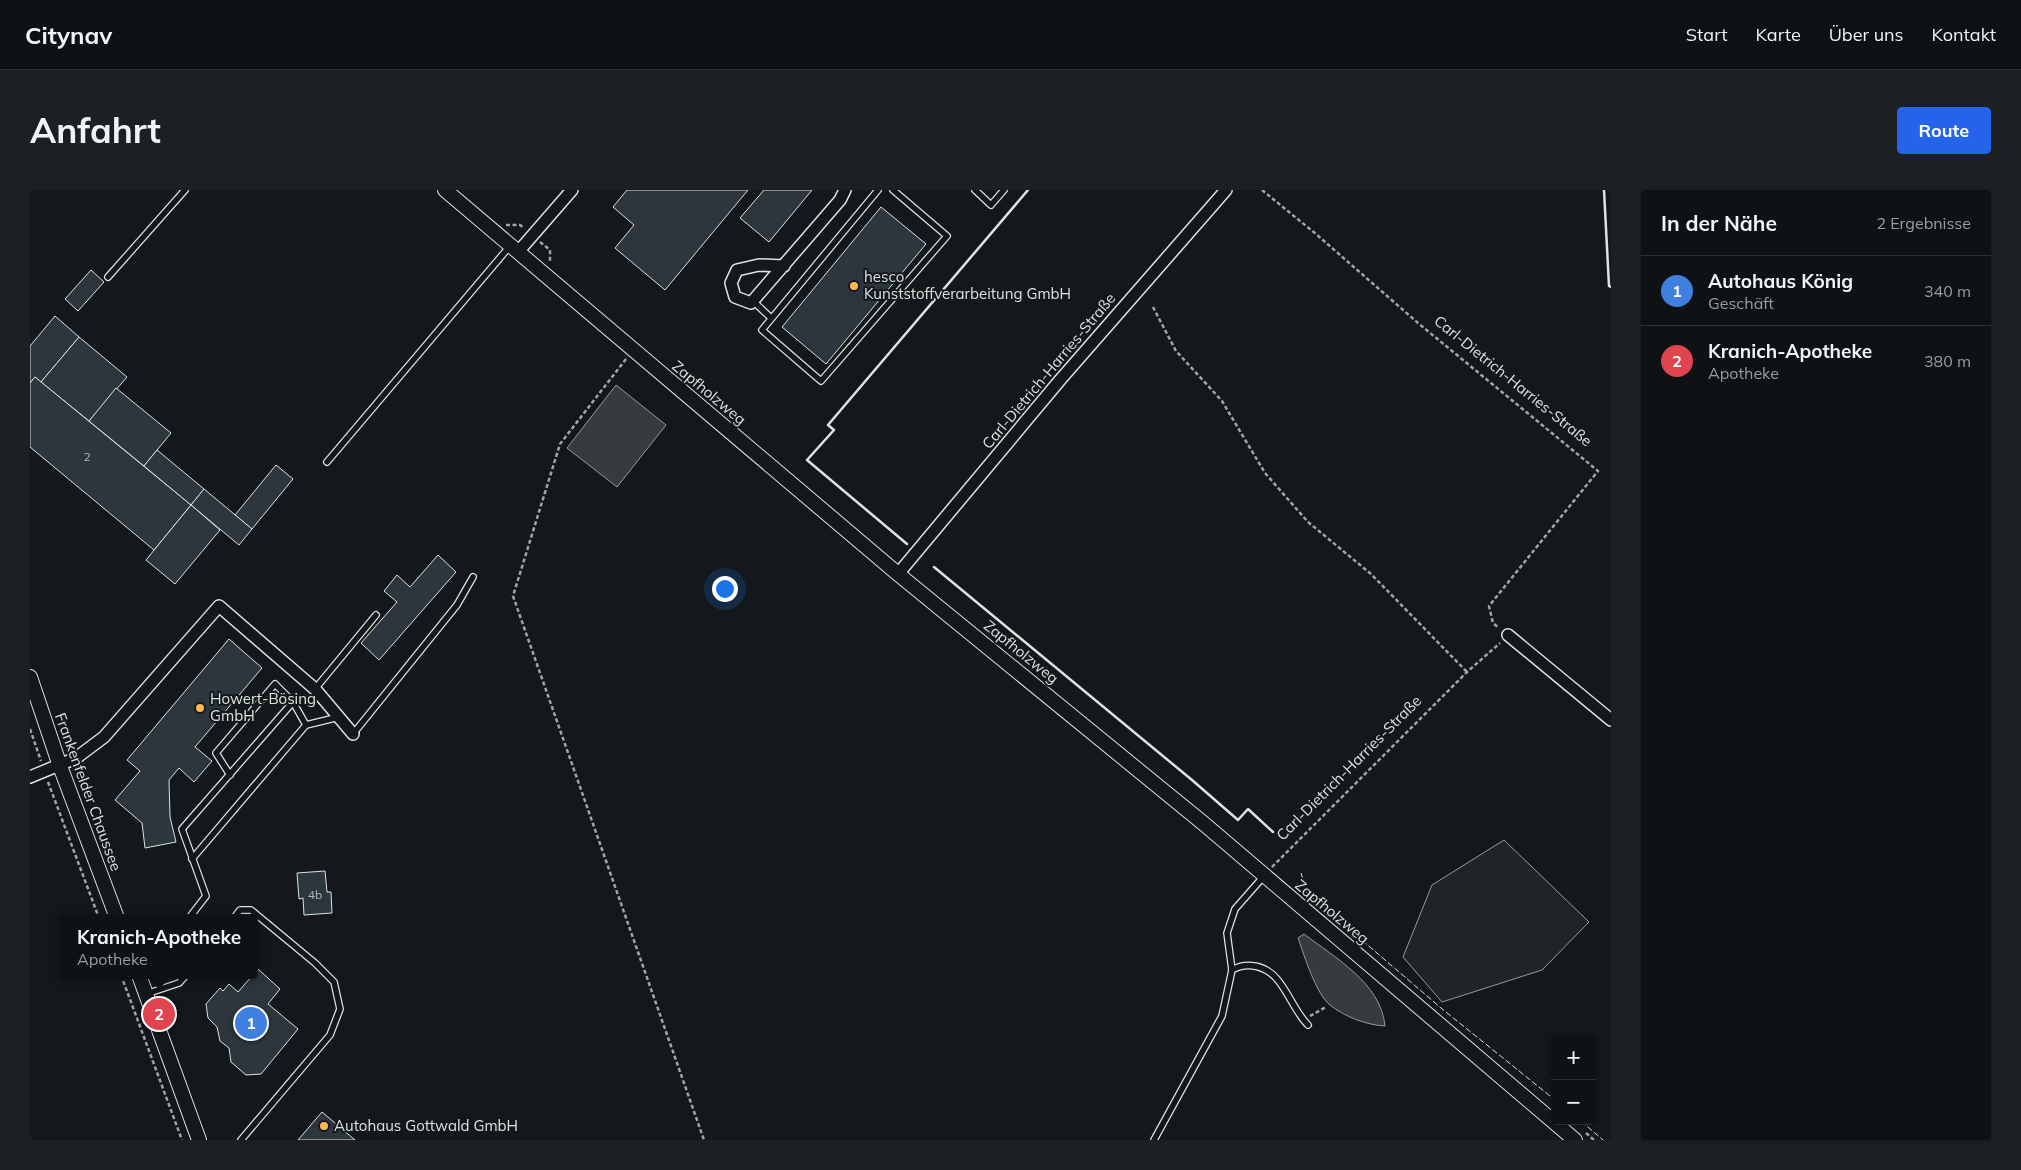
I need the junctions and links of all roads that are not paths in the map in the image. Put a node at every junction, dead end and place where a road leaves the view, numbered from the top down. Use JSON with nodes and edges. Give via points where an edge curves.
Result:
{"nodes":[{"id":1,"x":185,"y":190,"type":"edge"},
{"id":2,"x":445,"y":190,"type":"edge"},
{"id":3,"x":572,"y":190,"type":"edge"},
{"id":4,"x":845,"y":190,"type":"edge"},
{"id":5,"x":878,"y":190,"type":"edge"},
{"id":6,"x":893,"y":190,"type":"edge"},
{"id":7,"x":975,"y":190,"type":"edge"},
{"id":8,"x":1004,"y":190,"type":"edge"},
{"id":9,"x":1226,"y":190,"type":"edge"},
{"id":10,"x":514,"y":249,"type":"junction"},
{"id":11,"x":784,"y":266,"type":"junction"},
{"id":12,"x":108,"y":277,"type":"dead end"},
{"id":13,"x":752,"y":302,"type":"junction"},
{"id":14,"x":771,"y":318,"type":"junction"},
{"id":15,"x":327,"y":462,"type":"dead end"},
{"id":16,"x":898,"y":574,"type":"junction"},
{"id":17,"x":473,"y":577,"type":"dead end"},
{"id":18,"x":376,"y":615,"type":"dead end"},
{"id":19,"x":1508,"y":635,"type":"road end"},
{"id":20,"x":30,"y":677,"type":"edge"},
{"id":21,"x":315,"y":688,"type":"junction"},
{"id":22,"x":293,"y":702,"type":"junction"},
{"id":23,"x":339,"y":717,"type":"junction"},
{"id":24,"x":1611,"y":720,"type":"edge"},
{"id":25,"x":306,"y":725,"type":"junction"},
{"id":26,"x":353,"y":734,"type":"joint"},
{"id":27,"x":60,"y":766,"type":"junction"},
{"id":28,"x":230,"y":775,"type":"junction"},
{"id":29,"x":30,"y":778,"type":"edge"},
{"id":30,"x":192,"y":859,"type":"junction"},
{"id":31,"x":1264,"y":876,"type":"junction"},
{"id":32,"x":116,"y":914,"type":"edge"},
{"id":33,"x":192,"y":914,"type":"edge"},
{"id":34,"x":237,"y":914,"type":"edge"},
{"id":35,"x":255,"y":914,"type":"edge"},
{"id":36,"x":258,"y":917,"type":"edge"},
{"id":37,"x":1232,"y":970,"type":"junction"},
{"id":38,"x":142,"y":979,"type":"edge"},
{"id":39,"x":182,"y":979,"type":"edge"},
{"id":40,"x":146,"y":994,"type":"junction"},
{"id":41,"x":1308,"y":1025,"type":"dead end"},
{"id":42,"x":199,"y":1140,"type":"edge"},
{"id":43,"x":241,"y":1140,"type":"edge"},
{"id":44,"x":1154,"y":1140,"type":"edge"},
{"id":45,"x":1575,"y":1140,"type":"edge"}],
"edges":[{"from":1,"to":12,"type":"lane"},
{"from":2,"to":10,"type":"street","name":"Zapfholzweg"},
{"from":3,"to":10,"type":"street"},
{"from":4,"to":11,"type":"street"},
{"from":5,"to":14,"type":"lane"},
{"from":6,"to":14,"type":"lane","via":[[947,236],[821,381],[762,330]]},
{"from":7,"to":8,"type":"lane","via":[[991,204]]},
{"from":9,"to":16,"type":"street","name":"Carl-Dietrich-Harries-Straße"},
{"from":10,"to":15,"type":"lane"},
{"from":10,"to":16,"type":"street","name":"Zapfholzweg"},
{"from":11,"to":13,"type":"street"},
{"from":11,"to":13,"type":"street","via":[[759,265],[738,270],[732,283],[735,297]]},
{"from":13,"to":14,"type":"lane"},
{"from":16,"to":31,"type":"street","name":"Zapfholzweg","via":[[1188,810]]},
{"from":17,"to":26,"type":"lane","via":[[457,606]]},
{"from":18,"to":21,"type":"lane"},
{"from":19,"to":24,"type":"street"},
{"from":20,"to":27,"type":"street","name":"Frankenfelder Chaussee"},
{"from":21,"to":23,"type":"street"},
{"from":21,"to":27,"type":"street","via":[[219,606],[104,737]]},
{"from":22,"to":25,"type":"lane"},
{"from":22,"to":28,"type":"lane"},
{"from":22,"to":28,"type":"lane","via":[[274,684],[216,753]]},
{"from":23,"to":25,"type":"lane"},
{"from":23,"to":26,"type":"street"},
{"from":25,"to":30,"type":"lane"},
{"from":27,"to":29,"type":"street"},
{"from":27,"to":32,"type":"street","name":"Frankenfelder Chaussee"},
{"from":28,"to":30,"type":"lane","via":[[182,829]]},
{"from":30,"to":33,"type":"lane","via":[[206,896]]},
{"from":31,"to":37,"type":"lane","via":[[1235,909],[1227,933]]},
{"from":31,"to":45,"type":"street","name":"Zapfholzweg"},
{"from":34,"to":35,"type":"lane","via":[[240,910],[250,910]]},
{"from":36,"to":43,"type":"lane","via":[[334,982],[340,1009],[330,1035]]},
{"from":37,"to":41,"type":"lane","via":[[1240,965],[1255,965],[1277,978]]},
{"from":37,"to":44,"type":"lane","via":[[1222,1016]]},
{"from":38,"to":40,"type":"street"},
{"from":39,"to":40,"type":"lane"},
{"from":40,"to":42,"type":"street"}]}
